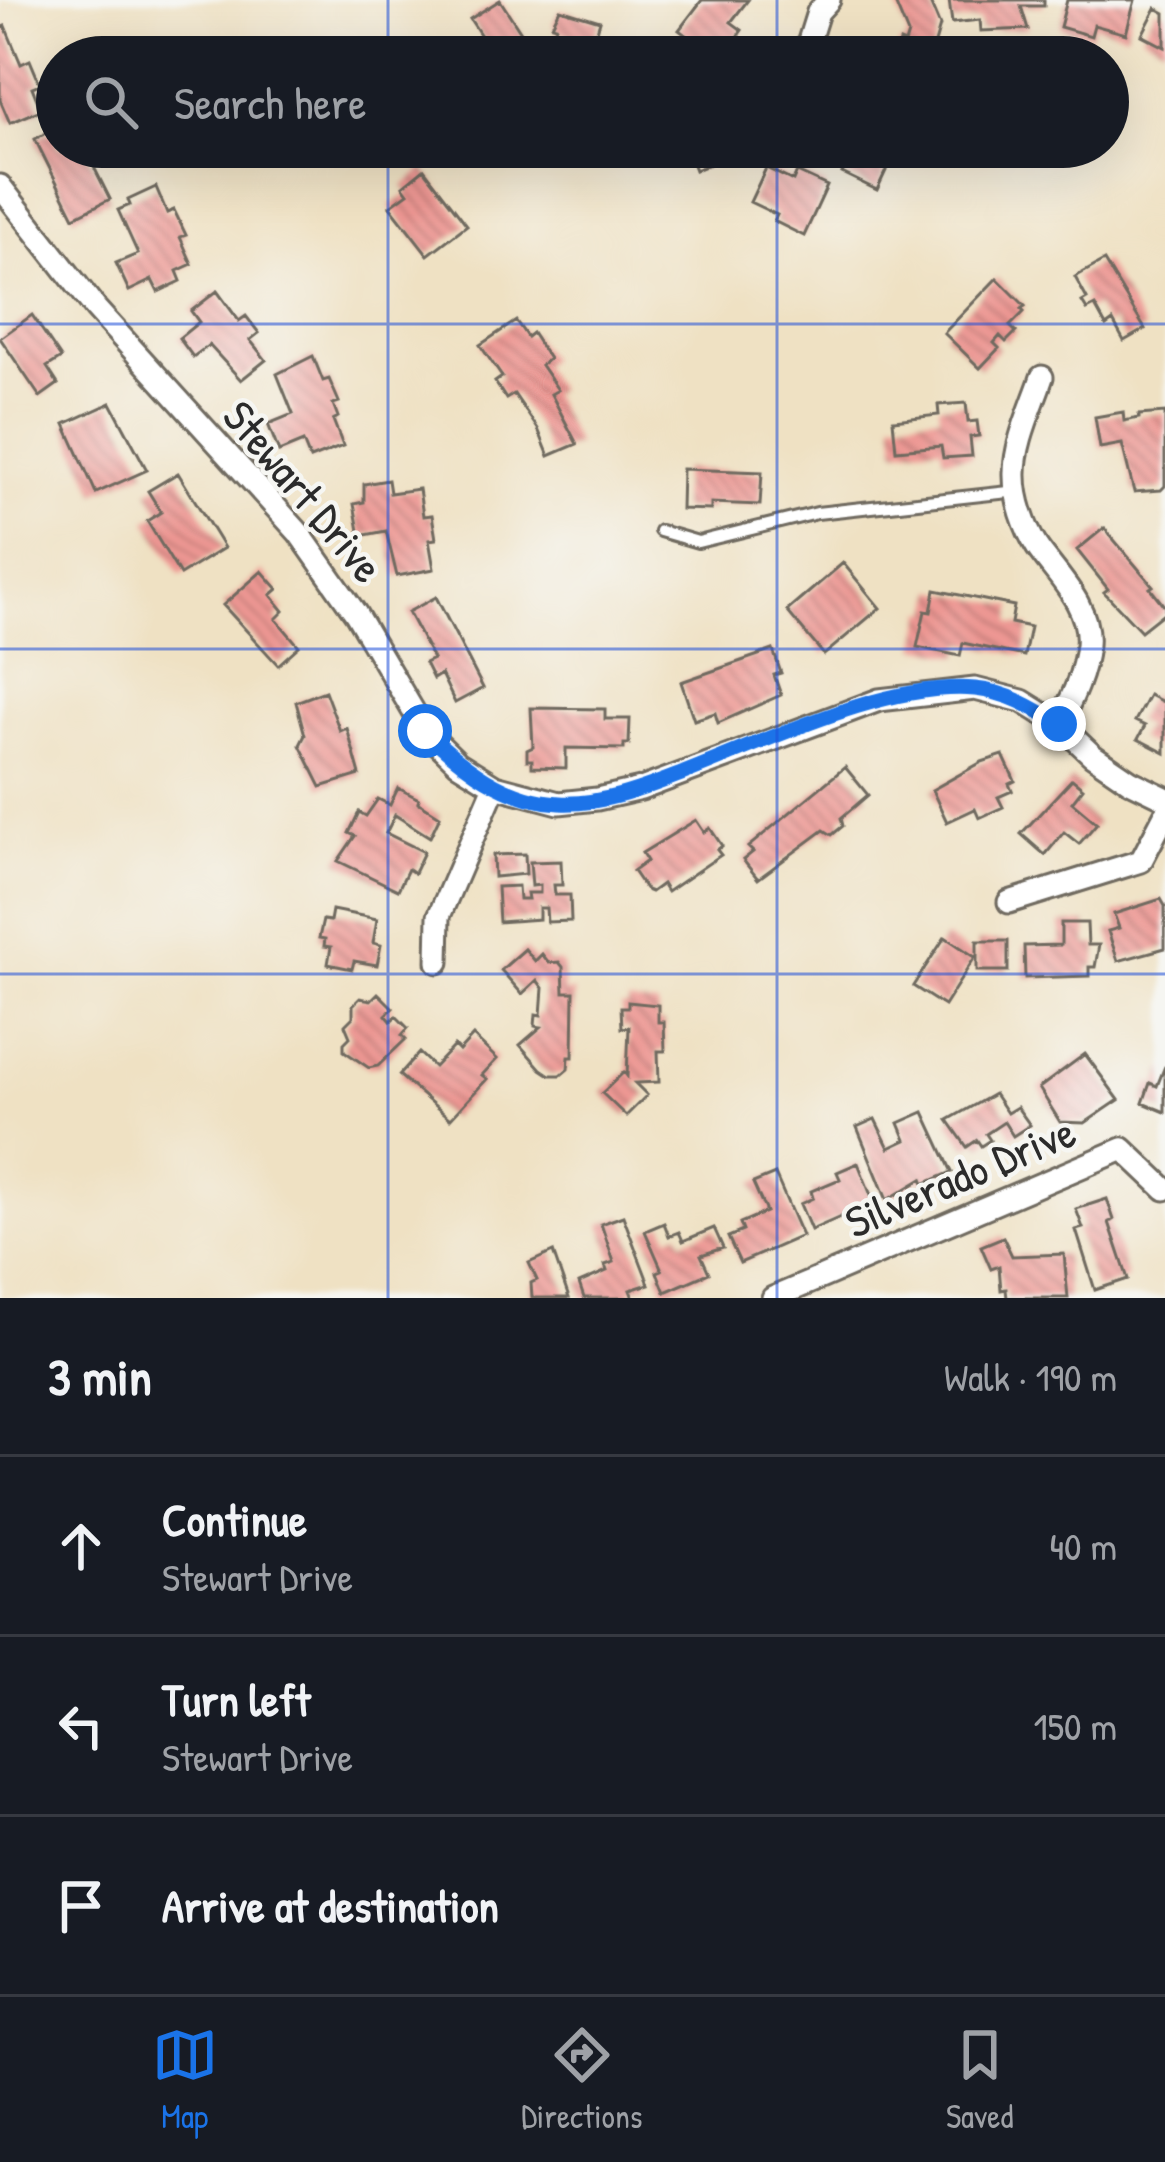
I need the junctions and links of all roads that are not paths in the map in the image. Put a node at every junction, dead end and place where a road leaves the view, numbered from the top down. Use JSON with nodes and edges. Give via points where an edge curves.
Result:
{"nodes":[{"id":1,"x":829,"y":0,"type":"edge"},
{"id":2,"x":811,"y":36,"type":"edge"},
{"id":3,"x":0,"y":186,"type":"edge"},
{"id":4,"x":1042,"y":377,"type":"dead end"},
{"id":5,"x":1018,"y":491,"type":"junction"},
{"id":6,"x":660,"y":531,"type":"dead end"},
{"id":7,"x":1059,"y":724,"type":"junction"},
{"id":8,"x":495,"y":786,"type":"junction"},
{"id":9,"x":1165,"y":799,"type":"edge"},
{"id":10,"x":1165,"y":815,"type":"edge"},
{"id":11,"x":1009,"y":902,"type":"dead end"},
{"id":12,"x":439,"y":962,"type":"dead end"},
{"id":13,"x":1165,"y":1189,"type":"edge"},
{"id":14,"x":773,"y":1298,"type":"edge"}],
"edges":[{"from":1,"to":2,"type":"street"},
{"from":3,"to":8,"type":"street","name":"Stewart Drive","via":[[96,309],[299,533],[425,731]]},
{"from":4,"to":5,"type":"street","via":[[1019,454]]},
{"from":5,"to":6,"type":"lane","via":[[817,513],[698,542]]},
{"from":5,"to":7,"type":"street","via":[[1035,545],[1063,578],[1088,640]]},
{"from":7,"to":8,"type":"street","name":"Stewart Drive","via":[[1022,700],[975,689],[930,692],[879,700],[597,800],[559,803]]},
{"from":7,"to":9,"type":"street","name":"Stewart Drive","via":[[1092,755]]},
{"from":8,"to":12,"type":"street","via":[[439,916]]},
{"from":10,"to":11,"type":"street","via":[[1141,861]]},
{"from":13,"to":14,"type":"street","name":"Silverado Drive","via":[[1123,1149]]}]}
